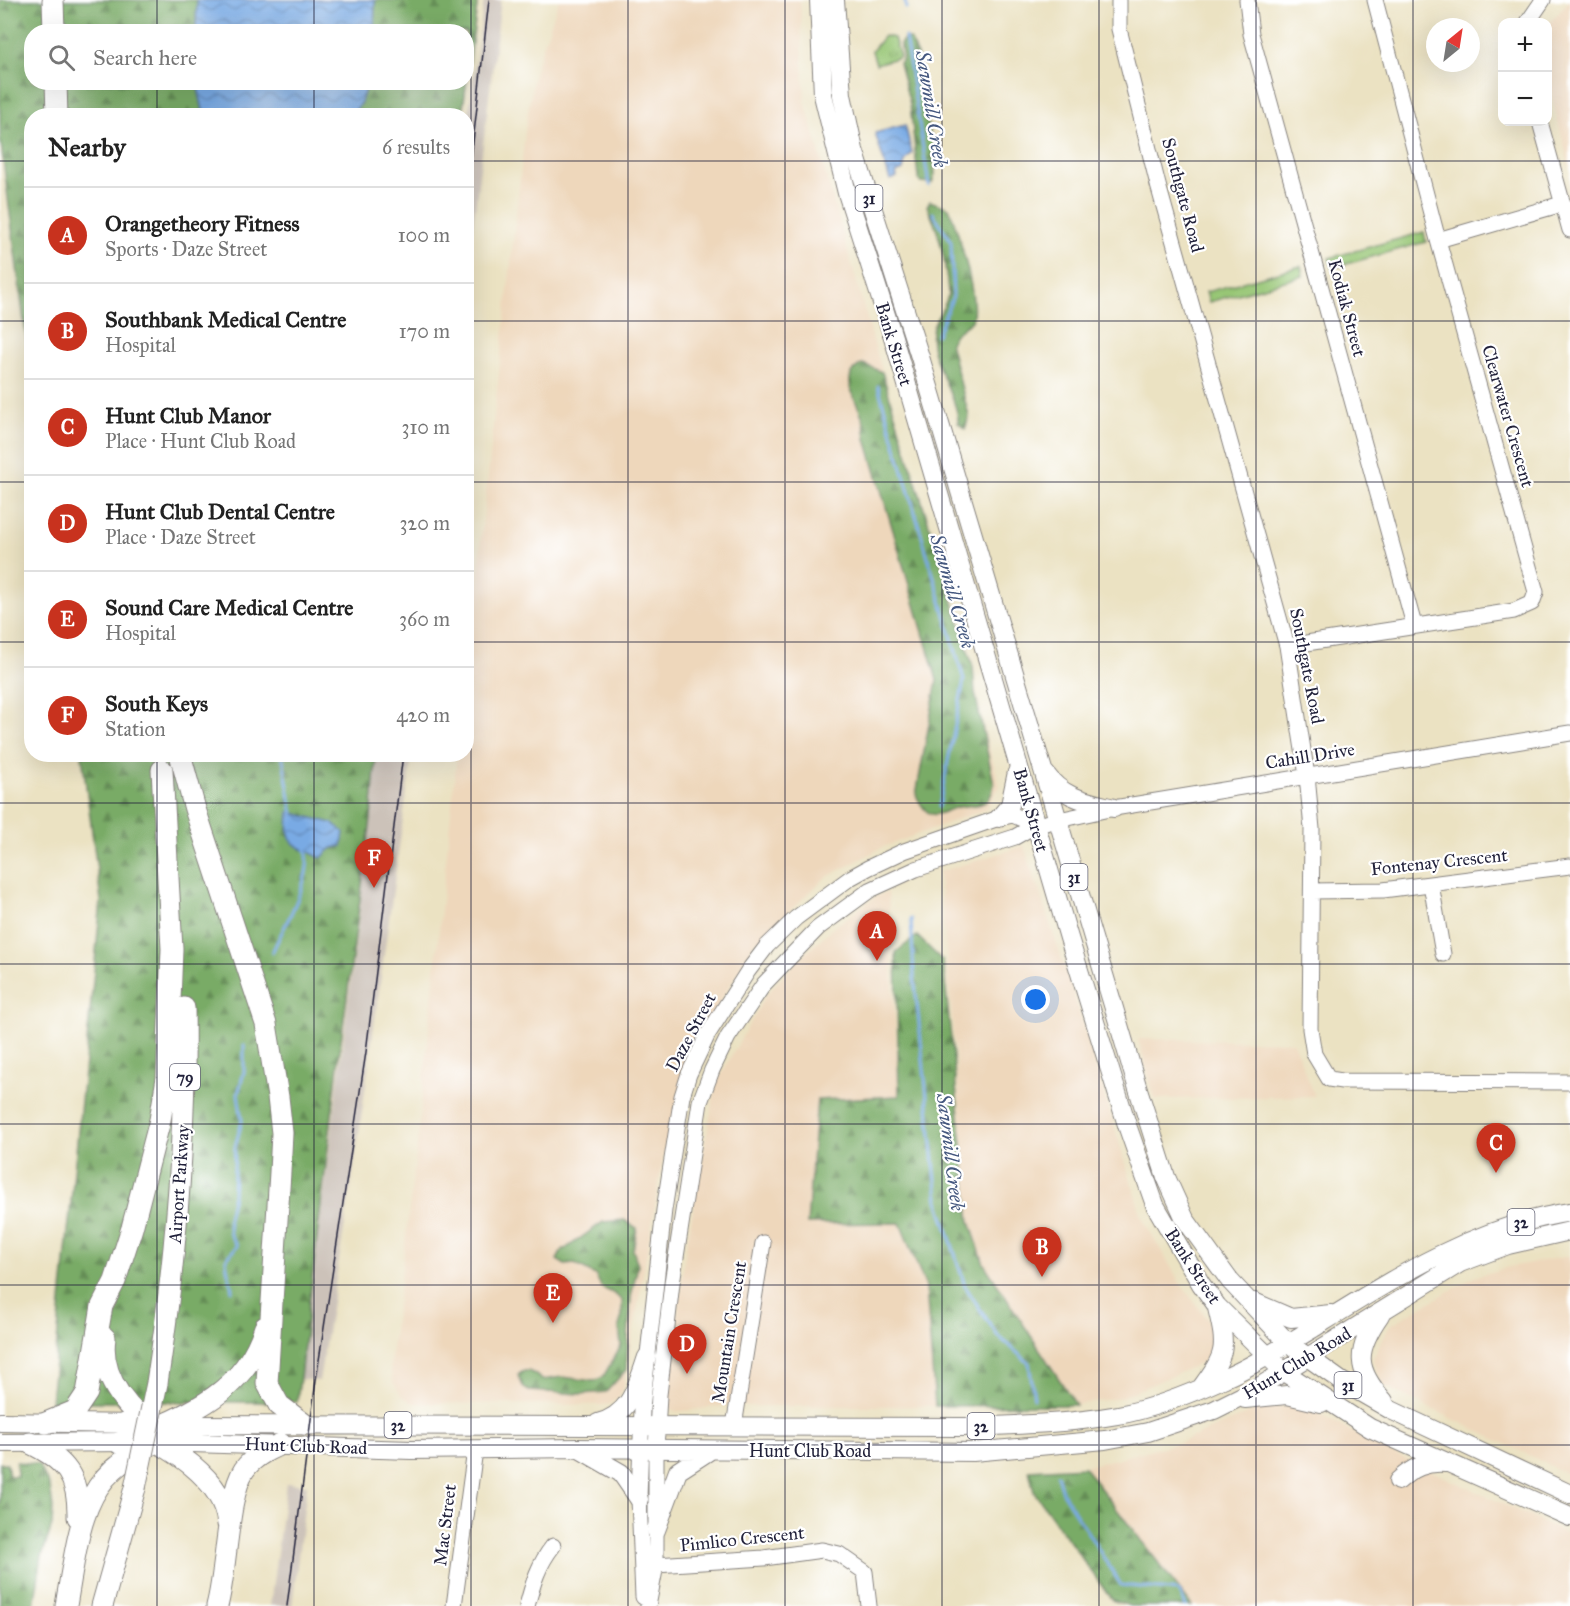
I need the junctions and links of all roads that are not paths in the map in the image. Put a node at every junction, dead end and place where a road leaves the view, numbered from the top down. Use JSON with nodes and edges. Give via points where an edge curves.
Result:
{"nodes":[{"id":1,"x":53,"y":0,"type":"edge"},
{"id":2,"x":819,"y":0,"type":"edge"},
{"id":3,"x":835,"y":0,"type":"edge"},
{"id":4,"x":1119,"y":0,"type":"edge"},
{"id":5,"x":1247,"y":0,"type":"edge"},
{"id":6,"x":1375,"y":0,"type":"edge"},
{"id":7,"x":1543,"y":0,"type":"edge"},
{"id":8,"x":1531,"y":18,"type":"edge"},
{"id":9,"x":54,"y":24,"type":"edge"},
{"id":10,"x":56,"y":90,"type":"edge"},
{"id":11,"x":57,"y":108,"type":"edge"},
{"id":12,"x":1541,"y":126,"type":"edge"},
{"id":13,"x":1562,"y":204,"type":"junction"},
{"id":14,"x":1570,"y":230,"type":"edge"},
{"id":15,"x":1438,"y":240,"type":"junction"},
{"id":16,"x":911,"y":333,"type":"junction"},
{"id":17,"x":892,"y":337,"type":"junction"},
{"id":18,"x":1414,"y":625,"type":"junction"},
{"id":19,"x":1287,"y":646,"type":"junction"},
{"id":20,"x":1570,"y":733,"type":"edge"},
{"id":21,"x":161,"y":762,"type":"edge"},
{"id":22,"x":182,"y":762,"type":"edge"},
{"id":23,"x":1017,"y":762,"type":"junction"},
{"id":24,"x":1041,"y":766,"type":"junction"},
{"id":25,"x":1307,"y":776,"type":"junction"},
{"id":26,"x":1114,"y":808,"type":"junction"},
{"id":27,"x":999,"y":818,"type":"junction"},
{"id":28,"x":1057,"y":820,"type":"junction"},
{"id":29,"x":1036,"y":825,"type":"junction"},
{"id":30,"x":936,"y":840,"type":"junction"},
{"id":31,"x":944,"y":859,"type":"junction"},
{"id":32,"x":1570,"y":866,"type":"edge"},
{"id":33,"x":1431,"y":884,"type":"junction"},
{"id":34,"x":1312,"y":891,"type":"junction"},
{"id":35,"x":1092,"y":934,"type":"junction"},
{"id":36,"x":1069,"y":938,"type":"junction"},
{"id":37,"x":1443,"y":954,"type":"dead end"},
{"id":38,"x":748,"y":971,"type":"junction"},
{"id":39,"x":764,"y":984,"type":"junction"},
{"id":40,"x":1570,"y":1082,"type":"edge"},
{"id":41,"x":1138,"y":1089,"type":"junction"},
{"id":42,"x":1118,"y":1093,"type":"junction"},
{"id":43,"x":682,"y":1096,"type":"junction"},
{"id":44,"x":700,"y":1102,"type":"junction"},
{"id":45,"x":664,"y":1210,"type":"junction"},
{"id":46,"x":684,"y":1212,"type":"junction"},
{"id":47,"x":1570,"y":1212,"type":"edge"},
{"id":48,"x":1185,"y":1219,"type":"junction"},
{"id":49,"x":1166,"y":1226,"type":"junction"},
{"id":50,"x":1570,"y":1231,"type":"edge"},
{"id":51,"x":763,"y":1244,"type":"dead end"},
{"id":52,"x":115,"y":1281,"type":"junction"},
{"id":53,"x":273,"y":1282,"type":"junction"},
{"id":54,"x":1241,"y":1294,"type":"junction"},
{"id":55,"x":1217,"y":1306,"type":"junction"},
{"id":56,"x":1386,"y":1308,"type":"junction"},
{"id":57,"x":1336,"y":1314,"type":"junction"},
{"id":58,"x":1288,"y":1343,"type":"junction"},
{"id":59,"x":647,"y":1357,"type":"junction"},
{"id":60,"x":1267,"y":1358,"type":"junction"},
{"id":61,"x":1308,"y":1358,"type":"junction"},
{"id":62,"x":1284,"y":1372,"type":"junction"},
{"id":63,"x":1201,"y":1388,"type":"junction"},
{"id":64,"x":1234,"y":1400,"type":"junction"},
{"id":65,"x":1334,"y":1407,"type":"junction"},
{"id":66,"x":1391,"y":1410,"type":"junction"},
{"id":67,"x":1102,"y":1418,"type":"junction"},
{"id":68,"x":0,"y":1422,"type":"edge"},
{"id":69,"x":46,"y":1423,"type":"junction"},
{"id":70,"x":1421,"y":1423,"type":"junction"},
{"id":71,"x":304,"y":1424,"type":"junction"},
{"id":72,"x":590,"y":1425,"type":"junction"},
{"id":73,"x":649,"y":1425,"type":"junction"},
{"id":74,"x":734,"y":1426,"type":"junction"},
{"id":75,"x":147,"y":1432,"type":"junction"},
{"id":76,"x":194,"y":1433,"type":"junction"},
{"id":77,"x":1105,"y":1440,"type":"junction"},
{"id":78,"x":0,"y":1443,"type":"edge"},
{"id":79,"x":30,"y":1443,"type":"junction"},
{"id":80,"x":281,"y":1444,"type":"junction"},
{"id":81,"x":1409,"y":1445,"type":"junction"},
{"id":82,"x":577,"y":1448,"type":"junction"},
{"id":83,"x":475,"y":1450,"type":"junction"},
{"id":84,"x":648,"y":1450,"type":"junction"},
{"id":85,"x":711,"y":1450,"type":"junction"},
{"id":86,"x":1447,"y":1463,"type":"junction"},
{"id":87,"x":1398,"y":1481,"type":"dead end"},
{"id":88,"x":1570,"y":1494,"type":"edge"},
{"id":89,"x":639,"y":1499,"type":"junction"},
{"id":90,"x":1570,"y":1517,"type":"edge"},
{"id":91,"x":656,"y":1530,"type":"junction"},
{"id":92,"x":78,"y":1536,"type":"junction"},
{"id":93,"x":229,"y":1536,"type":"junction"},
{"id":94,"x":553,"y":1546,"type":"dead end"},
{"id":95,"x":656,"y":1565,"type":"junction"},
{"id":96,"x":66,"y":1606,"type":"edge"},
{"id":97,"x":102,"y":1606,"type":"edge"},
{"id":98,"x":217,"y":1606,"type":"edge"},
{"id":99,"x":454,"y":1606,"type":"edge"},
{"id":100,"x":527,"y":1606,"type":"edge"},
{"id":101,"x":646,"y":1606,"type":"edge"},
{"id":102,"x":869,"y":1606,"type":"edge"}],
"edges":[{"from":1,"to":9,"type":"highway"},
{"from":2,"to":17,"type":"main road","name":"Bank Street","number":"31","via":[[820,62],[834,146]]},
{"from":3,"to":16,"type":"main road","name":"Bank Street","number":"31","via":[[837,62],[849,128]]},
{"from":4,"to":19,"type":"street","name":"Southgate Road","via":[[1119,29],[1158,185]]},
{"from":5,"to":18,"type":"street","name":"Kodiak Street","via":[[1251,33]]},
{"from":6,"to":15,"type":"street","name":"Clearwater Crescent"},
{"from":7,"to":8,"type":"street"},
{"from":10,"to":11,"type":"highway"},
{"from":12,"to":13,"type":"street"},
{"from":13,"to":14,"type":"street"},
{"from":13,"to":15,"type":"street"},
{"from":15,"to":18,"type":"street","name":"Clearwater Crescent","via":[[1536,592],[1532,603],[1514,611]]},
{"from":16,"to":17,"type":"main road"},
{"from":16,"to":24,"type":"main road","name":"Bank Street","number":"31"},
{"from":17,"to":23,"type":"main road","name":"Bank Street","number":"31"},
{"from":18,"to":19,"type":"street","name":"Clearwater Crescent"},
{"from":19,"to":25,"type":"street","name":"Southgate Road"},
{"from":20,"to":25,"type":"street","name":"Cahill Drive"},
{"from":21,"to":52,"type":"highway","via":[[172,949],[167,1078],[150,1165]]},
{"from":21,"to":97,"type":"highway","name":"Airport Parkway","number":"79","bridge":true,"via":[[181,932],[185,1084],[173,1266],[157,1383],[135,1488]]},
{"from":22,"to":53,"type":"highway","via":[[271,1050],[282,1133]]},
{"from":23,"to":27,"type":"main road","via":[[1014,795]]},
{"from":23,"to":29,"type":"main road","name":"Bank Street","number":"31"},
{"from":24,"to":26,"type":"main road","via":[[1055,787],[1071,798]]},
{"from":24,"to":28,"type":"main road","name":"Bank Street","number":"31"},
{"from":25,"to":26,"type":"street","name":"Cahill Drive"},
{"from":25,"to":34,"type":"street","name":"Southgate Road"},
{"from":26,"to":28,"type":"street","name":"Cahill Drive"},
{"from":27,"to":29,"type":"street","name":"Daze Street","via":[[1013,815]]},
{"from":27,"to":30,"type":"street","name":"Daze Street"},
{"from":28,"to":29,"type":"street","name":"Daze Street"},
{"from":28,"to":35,"type":"main road","name":"Bank Street","number":"31"},
{"from":29,"to":31,"type":"street","name":"Daze Street","via":[[1016,837]]},
{"from":29,"to":36,"type":"main road","name":"Bank Street","number":"31"},
{"from":30,"to":31,"type":"street"},
{"from":30,"to":38,"type":"street","name":"Daze Street","via":[[850,878],[796,918]]},
{"from":31,"to":39,"type":"street","name":"Daze Street","via":[[870,890],[848,905],[818,928]]},
{"from":32,"to":33,"type":"street","name":"Fontenay Crescent"},
{"from":33,"to":34,"type":"street","name":"Fontenay Crescent","via":[[1383,890]]},
{"from":33,"to":37,"type":"street"},
{"from":34,"to":40,"type":"street","name":"Southgate Road","via":[[1310,1029],[1314,1054],[1329,1078]]},
{"from":35,"to":36,"type":"main road"},
{"from":35,"to":41,"type":"main road","name":"Bank Street","number":"31"},
{"from":36,"to":42,"type":"main road","name":"Bank Street","number":"31"},
{"from":38,"to":39,"type":"street"},
{"from":38,"to":43,"type":"street","name":"Daze Street","via":[[708,1034]]},
{"from":39,"to":44,"type":"street","name":"Daze Street","via":[[728,1037]]},
{"from":41,"to":42,"type":"main road"},
{"from":41,"to":48,"type":"main road","name":"Bank Street","number":"31","via":[[1166,1177]]},
{"from":42,"to":49,"type":"main road","name":"Bank Street","number":"31","via":[[1155,1205]]},
{"from":43,"to":44,"type":"street"},
{"from":43,"to":45,"type":"street","name":"Daze Street"},
{"from":44,"to":46,"type":"street","name":"Daze Street"},
{"from":45,"to":46,"type":"street"},
{"from":45,"to":59,"type":"street","name":"Daze Street"},
{"from":46,"to":73,"type":"street","name":"Daze Street"},
{"from":47,"to":57,"type":"main road","name":"Hunt Club Road","number":"32","via":[[1499,1228],[1449,1248]]},
{"from":48,"to":49,"type":"main road"},
{"from":48,"to":54,"type":"main road","name":"Bank Street","number":"31"},
{"from":49,"to":55,"type":"main road","name":"Bank Street","number":"31"},
{"from":50,"to":56,"type":"main road","name":"Hunt Club Road","number":"32","via":[[1508,1245],[1461,1263]]},
{"from":51,"to":74,"type":"street","name":"Mountain Crescent"},
{"from":52,"to":69,"type":"highway","via":[[102,1306],[84,1400],[67,1416]]},
{"from":52,"to":75,"type":"highway","via":[[104,1342],[106,1363],[122,1398]]},
{"from":53,"to":71,"type":"highway","via":[[267,1383],[279,1405]]},
{"from":53,"to":75,"type":"highway","via":[[263,1332],[243,1371],[216,1398]]},
{"from":54,"to":57,"type":"main road","via":[[1291,1317]]},
{"from":54,"to":58,"type":"main road","name":"Bank Street","number":"31"},
{"from":55,"to":60,"type":"main road","name":"Bank Street","number":"31"},
{"from":55,"to":63,"type":"main road","via":[[1224,1347]]},
{"from":56,"to":61,"type":"main road","name":"Hunt Club Road","number":"32"},
{"from":56,"to":66,"type":"main road","via":[[1366,1336],[1361,1360],[1365,1378]]},
{"from":57,"to":58,"type":"main road","name":"Hunt Club Road","number":"32"},
{"from":58,"to":60,"type":"main road","name":"Hunt Club Road","number":"32"},
{"from":58,"to":61,"type":"main road","name":"Bank Street","number":"31"},
{"from":59,"to":72,"type":"main road","via":[[627,1407],[611,1419]]},
{"from":59,"to":73,"type":"street","name":"Daze Street"},
{"from":60,"to":62,"type":"main road","name":"Bank Street","number":"31"},
{"from":60,"to":63,"type":"main road","name":"Hunt Club Road","number":"32"},
{"from":61,"to":62,"type":"main road","name":"Hunt Club Road","number":"32"},
{"from":61,"to":66,"type":"main road","name":"Bank Street","number":"31"},
{"from":62,"to":64,"type":"main road","name":"Hunt Club Road","number":"32"},
{"from":62,"to":65,"type":"main road","name":"Bank Street","number":"31"},
{"from":63,"to":67,"type":"main road","name":"Hunt Club Road","number":"32","via":[[1159,1404]]},
{"from":64,"to":65,"type":"main road","via":[[1287,1395]]},
{"from":64,"to":77,"type":"main road","name":"Hunt Club Road","number":"32","via":[[1170,1425]]},
{"from":65,"to":81,"type":"main road","name":"Bank Street","number":"31"},
{"from":66,"to":70,"type":"main road","name":"Bank Street","number":"31"},
{"from":67,"to":74,"type":"main road","name":"Hunt Club Road","number":"32","via":[[964,1427]]},
{"from":67,"to":77,"type":"main road"},
{"from":68,"to":69,"type":"main road"},
{"from":69,"to":75,"type":"main road"},
{"from":70,"to":81,"type":"main road"},
{"from":70,"to":88,"type":"main road","name":"Bank Street","number":"31"},
{"from":71,"to":72,"type":"main road","name":"Hunt Club Road","number":"32"},
{"from":71,"to":76,"type":"main road","name":"Hunt Club Road","number":"32"},
{"from":72,"to":73,"type":"main road","name":"Hunt Club Road","number":"32"},
{"from":73,"to":74,"type":"main road","name":"Hunt Club Road","number":"32"},
{"from":73,"to":84,"type":"street","name":"Daze Street"},
{"from":75,"to":76,"type":"highway"},
{"from":75,"to":79,"type":"main road"},
{"from":75,"to":92,"type":"highway","via":[[103,1480],[86,1507]]},
{"from":75,"to":93,"type":"highway","via":[[197,1470],[218,1492],[227,1512]]},
{"from":76,"to":80,"type":"main road","name":"Hunt Club Road","number":"32"},
{"from":77,"to":85,"type":"main road","name":"Hunt Club Road","number":"32","via":[[973,1452]]},
{"from":78,"to":79,"type":"main road"},
{"from":79,"to":92,"type":"highway","via":[[61,1462],[71,1476],[79,1501]]},
{"from":80,"to":83,"type":"main road","name":"Hunt Club Road","number":"32"},
{"from":80,"to":93,"type":"highway","via":[[254,1459],[243,1471]]},
{"from":81,"to":86,"type":"main road","name":"Bank Street","number":"31"},
{"from":82,"to":83,"type":"main road","name":"Hunt Club Road","number":"32"},
{"from":82,"to":84,"type":"main road","name":"Hunt Club Road","number":"32"},
{"from":82,"to":89,"type":"main road","via":[[621,1473]]},
{"from":83,"to":99,"type":"street","name":"Mac Street"},
{"from":84,"to":85,"type":"main road","name":"Hunt Club Road","number":"32"},
{"from":84,"to":89,"type":"street"},
{"from":84,"to":91,"type":"street"},
{"from":85,"to":91,"type":"main road","via":[[678,1472]]},
{"from":86,"to":87,"type":"main road","via":[[1429,1462]]},
{"from":86,"to":90,"type":"main road","name":"Bank Street","number":"31"},
{"from":89,"to":101,"type":"street"},
{"from":91,"to":95,"type":"street"},
{"from":92,"to":96,"type":"highway"},
{"from":93,"to":98,"type":"highway"},
{"from":94,"to":100,"type":"street","via":[[535,1576]]},
{"from":95,"to":101,"type":"street"},
{"from":95,"to":102,"type":"street","name":"Pimlico Crescent","via":[[822,1550],[839,1554],[865,1572]]}]}
